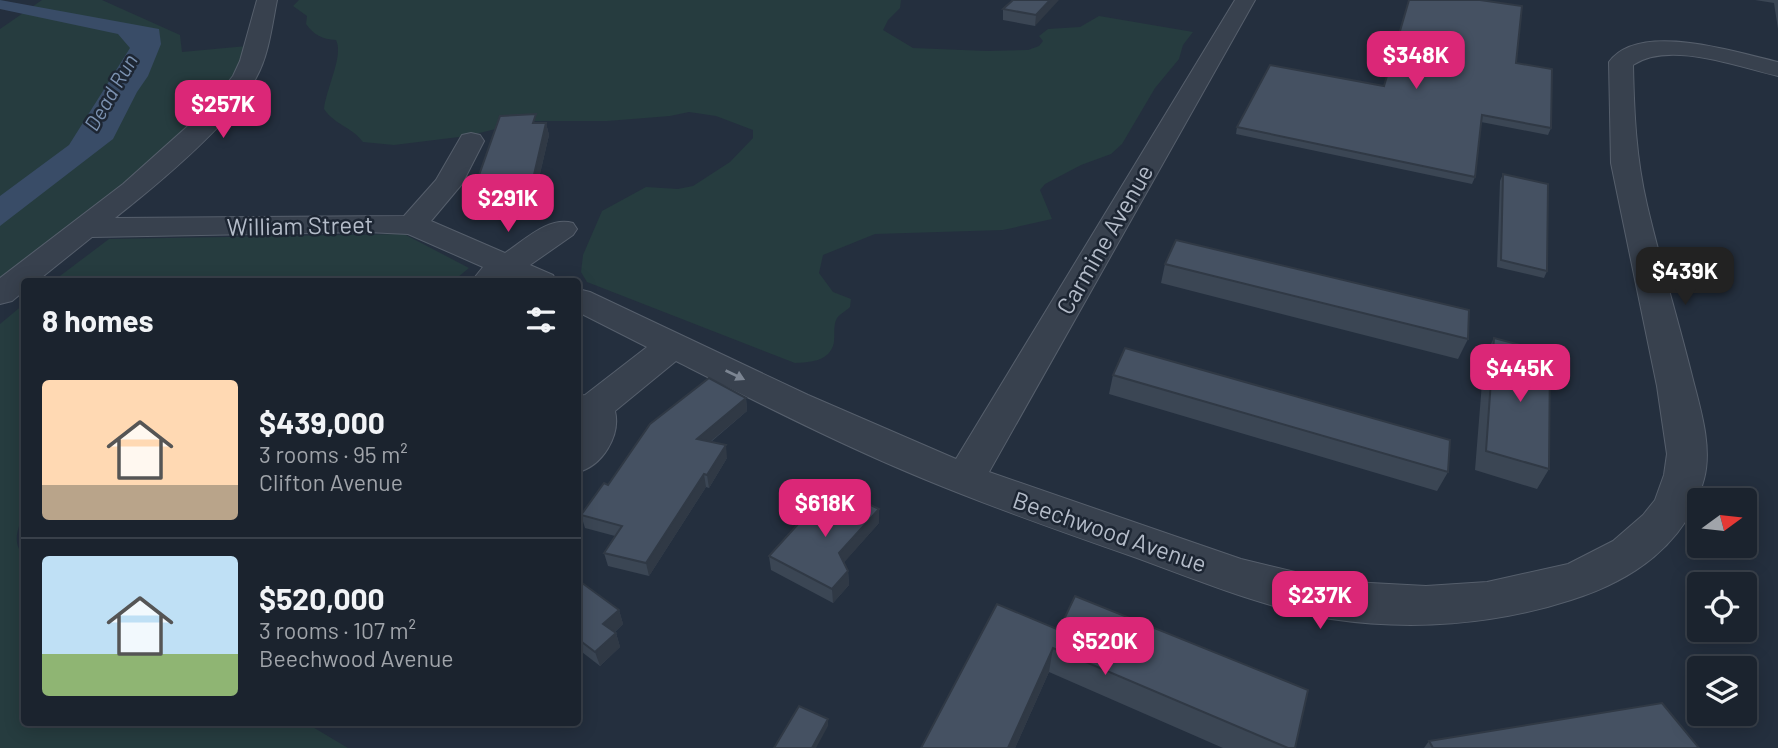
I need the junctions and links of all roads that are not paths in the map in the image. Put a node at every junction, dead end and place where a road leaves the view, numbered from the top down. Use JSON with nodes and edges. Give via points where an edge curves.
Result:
{"nodes":[{"id":1,"x":267,"y":0,"type":"edge"},
{"id":2,"x":1245,"y":0,"type":"edge"},
{"id":3,"x":1652,"y":47,"type":"joint"},
{"id":4,"x":1778,"y":69,"type":"edge"},
{"id":5,"x":471,"y":141,"type":"dead end"},
{"id":6,"x":412,"y":225,"type":"junction"},
{"id":7,"x":84,"y":228,"type":"junction"},
{"id":8,"x":562,"y":229,"type":"dead end"},
{"id":9,"x":496,"y":274,"type":"edge"},
{"id":10,"x":518,"y":278,"type":"edge"},
{"id":11,"x":0,"y":294,"type":"edge"},
{"id":12,"x":581,"y":300,"type":"edge"},
{"id":13,"x":673,"y":345,"type":"junction"},
{"id":14,"x":586,"y":408,"type":"edge"},
{"id":15,"x":581,"y":454,"type":"edge"},
{"id":16,"x":965,"y":479,"type":"junction"},
{"id":17,"x":1659,"y":526,"type":"joint"}],
"edges":[{"from":1,"to":7,"type":"street","via":[[252,61],[232,95],[170,158]]},
{"from":2,"to":16,"type":"street","name":"Carmine Avenue"},
{"from":3,"to":4,"type":"street"},
{"from":3,"to":17,"type":"street","via":[[1629,54],[1621,62],[1621,133],[1627,178],[1683,418],[1686,472],[1676,501]]},
{"from":5,"to":6,"type":"street","via":[[448,184]]},
{"from":6,"to":7,"type":"street","name":"William Street"},
{"from":6,"to":9,"type":"street","name":"William Street","via":[[457,242]]},
{"from":7,"to":11,"type":"street"},
{"from":8,"to":9,"type":"street"},
{"from":9,"to":10,"type":"street"},
{"from":12,"to":13,"type":"street","name":"Beechwood Avenue"},
{"from":13,"to":14,"type":"street"},
{"from":13,"to":16,"type":"street","name":"Beechwood Avenue","one_way":true,"via":[[869,439]]},
{"from":14,"to":15,"type":"street","via":[[599,419],[597,434]]},
{"from":16,"to":17,"type":"street","name":"Beechwood Avenue","via":[[1272,586],[1332,600],[1424,607],[1480,603],[1583,578],[1636,550]]}]}
